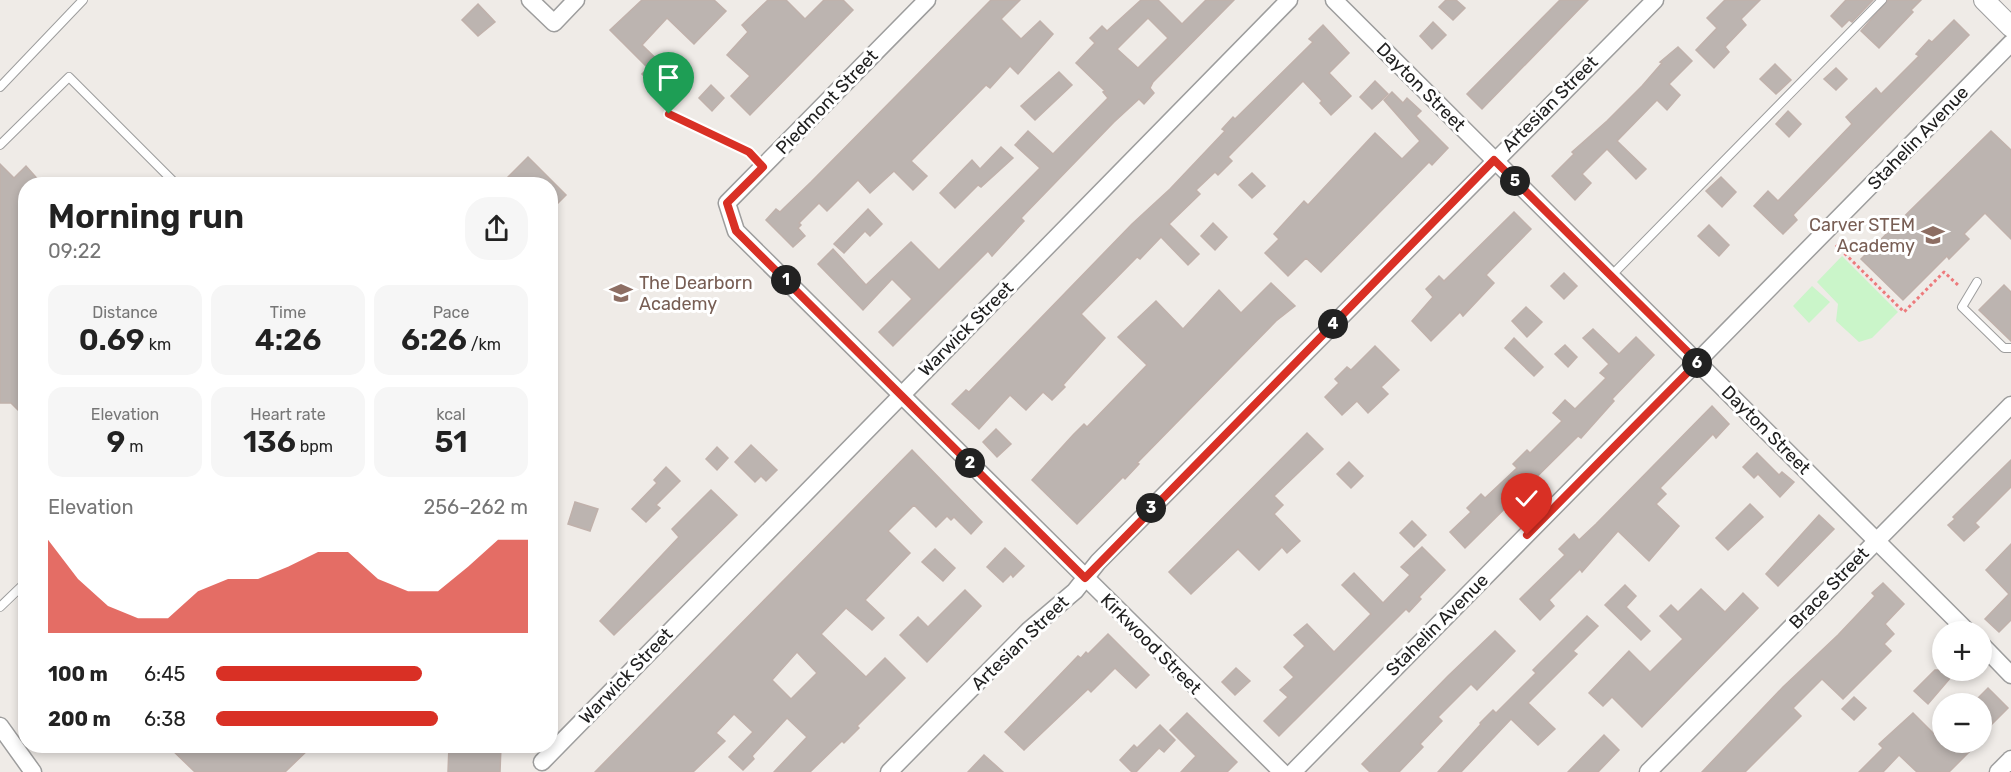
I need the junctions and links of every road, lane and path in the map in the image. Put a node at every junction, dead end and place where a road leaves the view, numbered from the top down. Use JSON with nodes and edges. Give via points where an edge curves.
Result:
{"nodes":[{"id":1,"x":83,"y":0,"type":"edge"},
{"id":2,"x":530,"y":0,"type":"edge"},
{"id":3,"x":576,"y":0,"type":"edge"},
{"id":4,"x":927,"y":0,"type":"edge"},
{"id":5,"x":1289,"y":0,"type":"edge"},
{"id":6,"x":1334,"y":0,"type":"edge"},
{"id":7,"x":1655,"y":0,"type":"edge"},
{"id":8,"x":1882,"y":0,"type":"edge"},
{"id":9,"x":1984,"y":0,"type":"edge"},
{"id":10,"x":2011,"y":27,"type":"edge"},
{"id":11,"x":2011,"y":43,"type":"edge"},
{"id":12,"x":0,"y":87,"type":"edge"},
{"id":13,"x":669,"y":114,"type":"dead end"},
{"id":14,"x":0,"y":145,"type":"edge"},
{"id":15,"x":1494,"y":160,"type":"junction"},
{"id":16,"x":763,"y":167,"type":"junction"},
{"id":17,"x":169,"y":177,"type":"edge"},
{"id":18,"x":727,"y":203,"type":"joint"},
{"id":19,"x":1824,"y":233,"type":"junction"},
{"id":20,"x":1611,"y":276,"type":"junction"},
{"id":21,"x":1977,"y":282,"type":"dead end"},
{"id":22,"x":1969,"y":296,"type":"junction"},
{"id":23,"x":2011,"y":348,"type":"edge"},
{"id":24,"x":1698,"y":362,"type":"junction"},
{"id":25,"x":901,"y":394,"type":"junction"},
{"id":26,"x":2011,"y":405,"type":"edge"},
{"id":27,"x":1876,"y":540,"type":"junction"},
{"id":28,"x":1085,"y":578,"type":"junction"},
{"id":29,"x":18,"y":590,"type":"edge"},
{"id":30,"x":0,"y":607,"type":"edge"},
{"id":31,"x":1957,"y":621,"type":"edge"},
{"id":32,"x":1992,"y":655,"type":"edge"},
{"id":33,"x":2011,"y":675,"type":"edge"},
{"id":34,"x":0,"y":726,"type":"edge"},
{"id":35,"x":558,"y":746,"type":"edge"},
{"id":36,"x":18,"y":751,"type":"edge"},
{"id":37,"x":19,"y":753,"type":"edge"},
{"id":38,"x":551,"y":753,"type":"edge"},
{"id":39,"x":2011,"y":759,"type":"edge"},
{"id":40,"x":542,"y":762,"type":"dead end"},
{"id":41,"x":33,"y":772,"type":"edge"},
{"id":42,"x":889,"y":772,"type":"edge"},
{"id":43,"x":1282,"y":772,"type":"edge"},
{"id":44,"x":1293,"y":772,"type":"edge"},
{"id":45,"x":1648,"y":772,"type":"edge"},
{"id":46,"x":1998,"y":772,"type":"edge"}],
"edges":[{"from":1,"to":12,"type":"lane"},
{"from":2,"to":3,"type":"street","via":[[554,23]]},
{"from":4,"to":16,"type":"street","name":"Piedmont Street"},
{"from":5,"to":25,"type":"street","name":"Warwick Street"},
{"from":6,"to":15,"type":"street","name":"Dayton Street"},
{"from":7,"to":15,"type":"street","name":"Artesian Street"},
{"from":8,"to":20,"type":"lane"},
{"from":9,"to":10,"type":"street"},
{"from":11,"to":19,"type":"street","name":"Stahelin Avenue"},
{"from":13,"to":16,"type":"lane","via":[[749,152]]},
{"from":14,"to":17,"type":"lane","via":[[69,77]]},
{"from":15,"to":20,"type":"street","name":"Dayton Street"},
{"from":15,"to":28,"type":"street","name":"Artesian Street"},
{"from":16,"to":18,"type":"street","name":"Piedmont Street"},
{"from":18,"to":25,"type":"street","name":"Kirkwood Street","via":[[736,231]]},
{"from":19,"to":22,"type":"path","via":[[1904,312],[1944,272]]},
{"from":19,"to":24,"type":"street","name":"Stahelin Avenue"},
{"from":20,"to":24,"type":"street","name":"Dayton Street"},
{"from":21,"to":22,"type":"lane"},
{"from":22,"to":23,"type":"lane","via":[[1962,307],[2004,348]]},
{"from":24,"to":27,"type":"street","name":"Dayton Street"},
{"from":24,"to":44,"type":"street","name":"Stahelin Avenue"},
{"from":25,"to":28,"type":"street","name":"Kirkwood Street"},
{"from":25,"to":35,"type":"street","name":"Warwick Street"},
{"from":26,"to":27,"type":"street","name":"Brace Street"},
{"from":27,"to":31,"type":"street","name":"Dayton Street"},
{"from":27,"to":45,"type":"street","name":"Brace Street"},
{"from":28,"to":42,"type":"street","name":"Artesian Street"},
{"from":28,"to":43,"type":"street","name":"Kirkwood Street"},
{"from":29,"to":30,"type":"lane"},
{"from":32,"to":33,"type":"street"},
{"from":34,"to":36,"type":"street"},
{"from":37,"to":41,"type":"street"},
{"from":38,"to":40,"type":"street","name":"Warwick Street"},
{"from":39,"to":46,"type":"street"}]}
